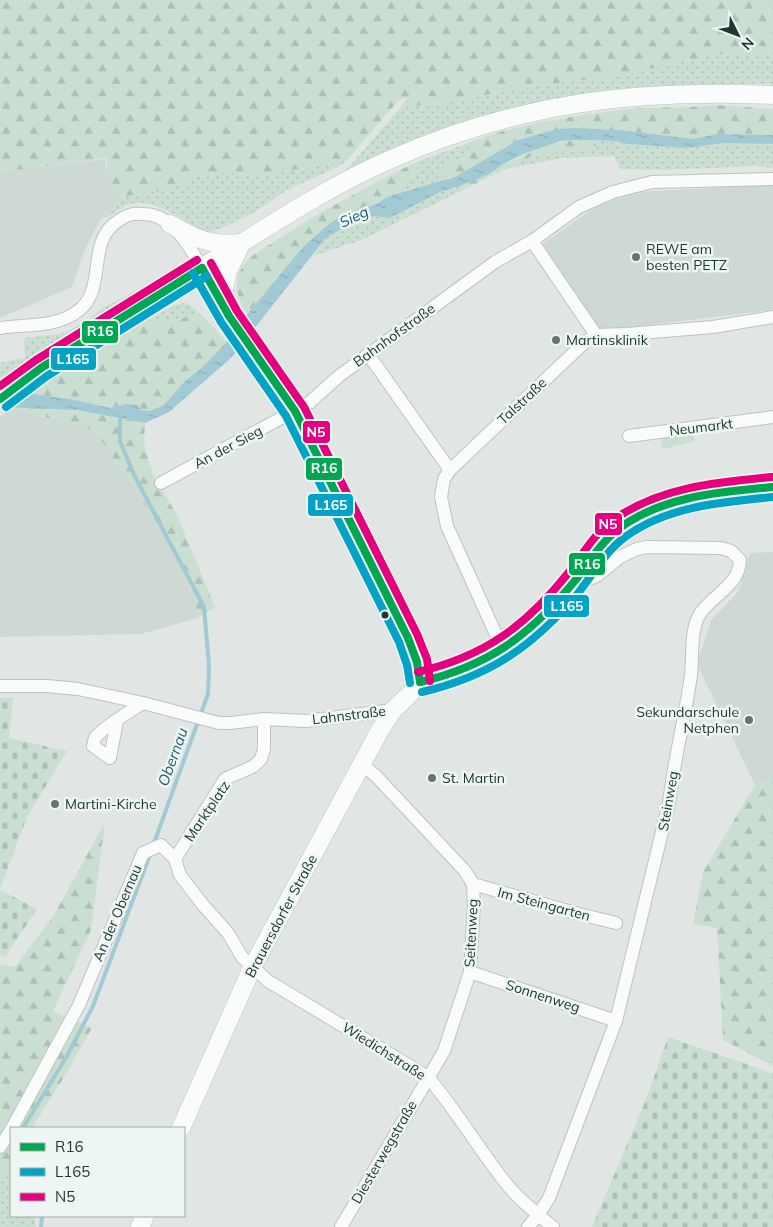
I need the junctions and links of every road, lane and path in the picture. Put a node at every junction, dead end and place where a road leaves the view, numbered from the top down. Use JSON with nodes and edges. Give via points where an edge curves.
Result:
{"nodes":[{"id":1,"x":773,"y":95,"type":"edge"},
{"id":2,"x":773,"y":179,"type":"edge"},
{"id":3,"x":170,"y":224,"type":"junction"},
{"id":4,"x":532,"y":241,"type":"junction"},
{"id":5,"x":242,"y":243,"type":"junction"},
{"id":6,"x":202,"y":268,"type":"junction"},
{"id":7,"x":225,"y":309,"type":"junction"},
{"id":8,"x":773,"y":317,"type":"edge"},
{"id":9,"x":0,"y":328,"type":"edge"},
{"id":10,"x":596,"y":334,"type":"junction"},
{"id":11,"x":368,"y":354,"type":"junction"},
{"id":12,"x":0,"y":399,"type":"edge"},
{"id":13,"x":295,"y":411,"type":"junction"},
{"id":14,"x":773,"y":417,"type":"edge"},
{"id":15,"x":629,"y":436,"type":"dead end"},
{"id":16,"x":450,"y":470,"type":"junction"},
{"id":17,"x":161,"y":483,"type":"dead end"},
{"id":18,"x":773,"y":487,"type":"edge"},
{"id":19,"x":577,"y":578,"type":"junction"},
{"id":20,"x":503,"y":650,"type":"junction"},
{"id":21,"x":420,"y":682,"type":"junction"},
{"id":22,"x":0,"y":686,"type":"edge"},
{"id":23,"x":143,"y":703,"type":"junction"},
{"id":24,"x":393,"y":710,"type":"junction"},
{"id":25,"x":264,"y":719,"type":"junction"},
{"id":26,"x":117,"y":721,"type":"dead end"},
{"id":27,"x":362,"y":764,"type":"junction"},
{"id":28,"x":175,"y":859,"type":"junction"},
{"id":29,"x":473,"y":884,"type":"junction"},
{"id":30,"x":616,"y":923,"type":"dead end"},
{"id":31,"x":252,"y":968,"type":"junction"},
{"id":32,"x":470,"y":972,"type":"junction"},
{"id":33,"x":616,"y":1019,"type":"junction"},
{"id":34,"x":428,"y":1077,"type":"junction"},
{"id":35,"x":13,"y":1127,"type":"edge"},
{"id":36,"x":181,"y":1127,"type":"edge"},
{"id":37,"x":10,"y":1132,"type":"edge"},
{"id":38,"x":0,"y":1148,"type":"edge"},
{"id":39,"x":538,"y":1215,"type":"junction"},
{"id":40,"x":341,"y":1227,"type":"edge"},
{"id":41,"x":528,"y":1227,"type":"edge"},
{"id":42,"x":553,"y":1227,"type":"edge"}],
"edges":[{"from":1,"to":5,"type":"main road","via":[[718,92],[615,98],[502,119],[388,160]]},
{"from":2,"to":4,"type":"street","name":"Bahnhofstraße","via":[[652,182],[613,192],[580,207]]},
{"from":3,"to":5,"type":"main road","via":[[205,242]]},
{"from":3,"to":6,"type":"street","via":[[184,238]]},
{"from":3,"to":9,"type":"street","via":[[151,214],[130,213],[109,227],[102,239],[90,297],[79,311],[57,321]]},
{"from":4,"to":10,"type":"street"},
{"from":4,"to":11,"type":"street","name":"Bahnhofstraße","via":[[495,262]]},
{"from":5,"to":6,"type":"main road"},
{"from":5,"to":7,"type":"main road","via":[[228,271]]},
{"from":6,"to":7,"type":"main road"},
{"from":6,"to":12,"type":"main road","via":[[40,368]]},
{"from":7,"to":13,"type":"main road"},
{"from":8,"to":10,"type":"street","via":[[705,327]]},
{"from":10,"to":16,"type":"street","name":"Talstraße"},
{"from":11,"to":13,"type":"street","name":"Bahnhofstraße"},
{"from":11,"to":16,"type":"street"},
{"from":13,"to":17,"type":"street","name":"An der Sieg"},
{"from":13,"to":21,"type":"main road","via":[[408,638]]},
{"from":14,"to":15,"type":"street","name":"Neumarkt"},
{"from":16,"to":20,"type":"street","name":"Talstraße","via":[[444,479],[441,497],[448,526]]},
{"from":18,"to":19,"type":"street","via":[[698,496],[649,512],[617,529]]},
{"from":19,"to":20,"type":"street","via":[[542,619]]},
{"from":19,"to":33,"type":"street","name":"Steinweg","via":[[590,579],[620,557],[647,547],[722,548],[740,560],[728,586],[700,613],[695,625],[691,675],[667,813]]},
{"from":20,"to":21,"type":"street","via":[[465,669]]},
{"from":21,"to":24,"type":"main road","name":"Lahnstraße"},
{"from":22,"to":23,"type":"street","name":"Lahnstraße","via":[[71,688]]},
{"from":23,"to":25,"type":"street","name":"Lahnstraße","via":[[230,723]]},
{"from":23,"to":26,"type":"street"},
{"from":24,"to":25,"type":"street","name":"Lahnstraße","via":[[306,721]]},
{"from":24,"to":27,"type":"main road","name":"Brauersdorfer Straße"},
{"from":25,"to":28,"type":"street","name":"Marktplatz","via":[[261,759],[254,766],[226,779]]},
{"from":27,"to":29,"type":"street","name":"Seitenweg","via":[[465,870]]},
{"from":27,"to":31,"type":"main road","name":"Brauersdorfer Straße"},
{"from":28,"to":31,"type":"street","name":"An der Obernau","via":[[180,876],[228,933]]},
{"from":28,"to":35,"type":"street","name":"An der Obernau","via":[[161,845],[143,853],[79,1005]]},
{"from":29,"to":30,"type":"street","name":"Im Steingarten"},
{"from":29,"to":32,"type":"street","name":"Seitenweg"},
{"from":31,"to":34,"type":"street","name":"Wiedichstraße","via":[[268,981]]},
{"from":31,"to":36,"type":"main road","name":"Brauersdorfer Straße"},
{"from":32,"to":33,"type":"street","name":"Sonnenweg"},
{"from":32,"to":34,"type":"street","name":"Seitenweg","via":[[444,1052]]},
{"from":33,"to":39,"type":"street","name":"Steinweg","via":[[549,1198]]},
{"from":34,"to":39,"type":"street","name":"Wiedichstraße","via":[[506,1184]]},
{"from":34,"to":40,"type":"street","name":"Diesterwegstraße"},
{"from":37,"to":38,"type":"street","name":"An der Obernau"},
{"from":39,"to":41,"type":"street","name":"Steinweg"},
{"from":39,"to":42,"type":"street","name":"Wiedichstraße"}]}
